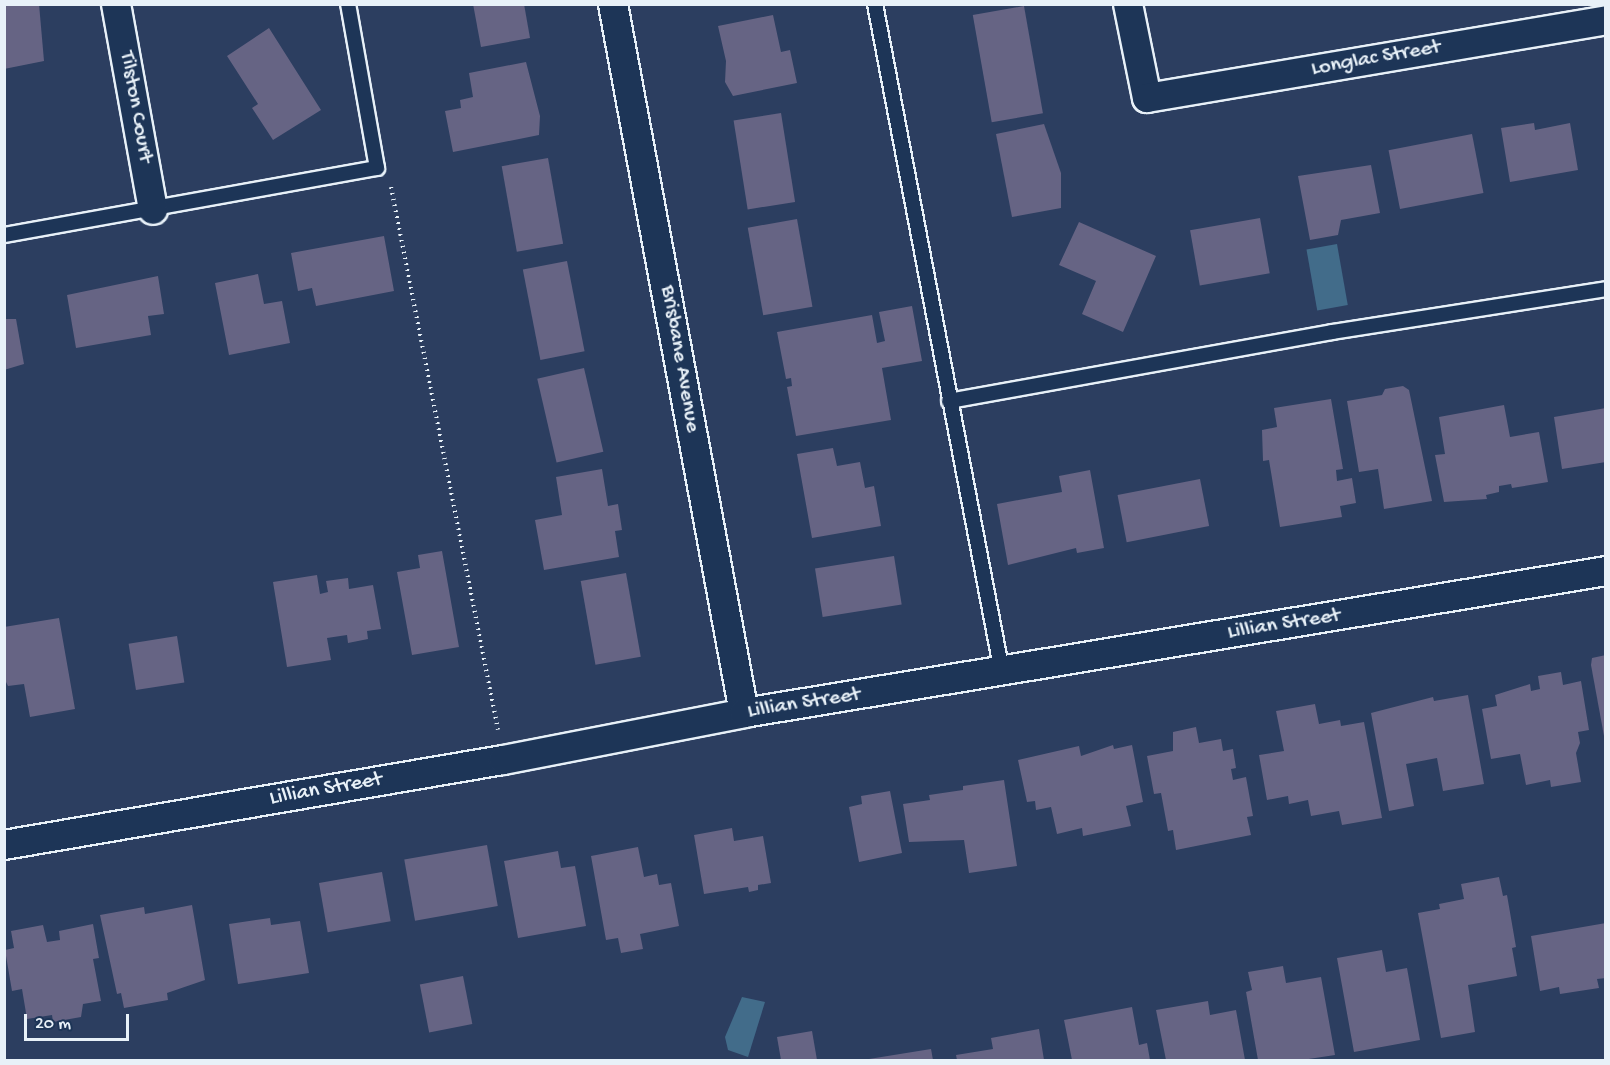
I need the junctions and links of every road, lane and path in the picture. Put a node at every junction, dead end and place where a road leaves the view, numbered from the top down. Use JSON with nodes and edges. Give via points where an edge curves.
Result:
{"nodes":[{"id":1,"x":116,"y":4,"type":"edge"},
{"id":2,"x":348,"y":4,"type":"edge"},
{"id":3,"x":613,"y":4,"type":"edge"},
{"id":4,"x":875,"y":4,"type":"edge"},
{"id":5,"x":1128,"y":4,"type":"edge"},
{"id":6,"x":1605,"y":20,"type":"edge"},
{"id":7,"x":377,"y":168,"type":"junction"},
{"id":8,"x":153,"y":210,"type":"junction"},
{"id":9,"x":4,"y":235,"type":"edge"},
{"id":10,"x":1605,"y":289,"type":"edge"},
{"id":11,"x":949,"y":401,"type":"junction"},
{"id":12,"x":1605,"y":571,"type":"edge"},
{"id":13,"x":1002,"y":672,"type":"junction"},
{"id":14,"x":744,"y":713,"type":"junction"},
{"id":15,"x":503,"y":760,"type":"junction"},
{"id":16,"x":4,"y":845,"type":"edge"}],
"edges":[{"from":1,"to":8,"type":"street","name":"Tilston Court"},
{"from":2,"to":7,"type":"lane"},
{"from":3,"to":14,"type":"street","name":"Brisbane Avenue"},
{"from":4,"to":11,"type":"lane"},
{"from":5,"to":6,"type":"street","name":"Longlac Street","via":[[1147,98]]},
{"from":7,"to":8,"type":"lane"},
{"from":7,"to":15,"type":"path","via":[[392,187]]},
{"from":8,"to":9,"type":"lane"},
{"from":10,"to":11,"type":"lane","via":[[1332,332]]},
{"from":11,"to":13,"type":"lane"},
{"from":12,"to":13,"type":"street","name":"Lillian Street"},
{"from":13,"to":14,"type":"street","name":"Lillian Street"},
{"from":14,"to":15,"type":"street","name":"Lillian Street"},
{"from":15,"to":16,"type":"street","name":"Lillian Street"}]}
